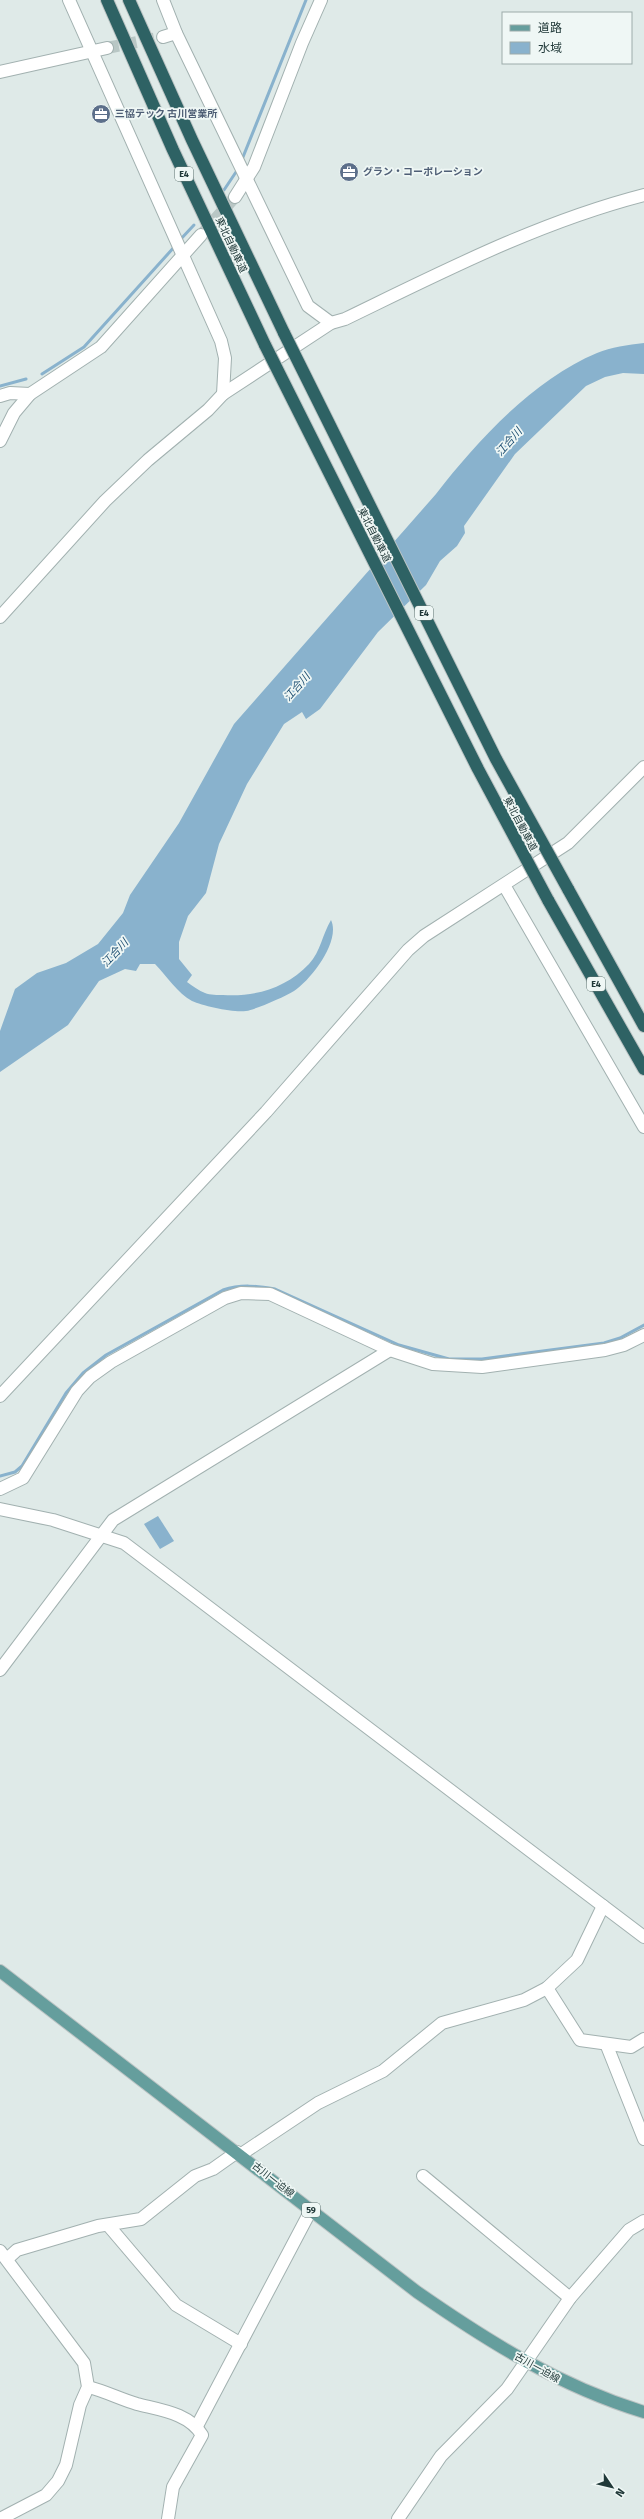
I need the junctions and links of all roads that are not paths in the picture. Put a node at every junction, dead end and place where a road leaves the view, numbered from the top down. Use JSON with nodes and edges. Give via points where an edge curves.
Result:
{"nodes":[{"id":1,"x":69,"y":0,"type":"edge"},
{"id":2,"x":107,"y":0,"type":"edge"},
{"id":3,"x":129,"y":0,"type":"edge"},
{"id":4,"x":163,"y":0,"type":"edge"},
{"id":5,"x":322,"y":0,"type":"edge"},
{"id":6,"x":176,"y":33,"type":"junction"},
{"id":7,"x":163,"y":36,"type":"tunnel mouth"},
{"id":8,"x":107,"y":48,"type":"tunnel mouth"},
{"id":9,"x":91,"y":51,"type":"junction"},
{"id":10,"x":0,"y":72,"type":"edge"},
{"id":11,"x":242,"y":171,"type":"junction"},
{"id":12,"x":644,"y":195,"type":"edge"},
{"id":13,"x":235,"y":197,"type":"tunnel mouth"},
{"id":14,"x":201,"y":235,"type":"tunnel mouth"},
{"id":15,"x":180,"y":247,"type":"junction"},
{"id":16,"x":331,"y":323,"type":"junction"},
{"id":17,"x":30,"y":394,"type":"junction"},
{"id":18,"x":223,"y":394,"type":"junction"},
{"id":19,"x":0,"y":396,"type":"edge"},
{"id":20,"x":0,"y":441,"type":"edge"},
{"id":21,"x":0,"y":617,"type":"edge"},
{"id":22,"x":644,"y":768,"type":"edge"},
{"id":23,"x":504,"y":885,"type":"junction"},
{"id":24,"x":644,"y":1026,"type":"edge"},
{"id":25,"x":644,"y":1069,"type":"edge"},
{"id":26,"x":643,"y":1123,"type":"edge"},
{"id":27,"x":644,"y":1335,"type":"edge"},
{"id":28,"x":390,"y":1350,"type":"junction"},
{"id":29,"x":0,"y":1396,"type":"edge"},
{"id":30,"x":0,"y":1489,"type":"edge"},
{"id":31,"x":0,"y":1509,"type":"edge"},
{"id":32,"x":100,"y":1534,"type":"junction"},
{"id":33,"x":0,"y":1670,"type":"edge"},
{"id":34,"x":603,"y":1906,"type":"junction"},
{"id":35,"x":644,"y":1937,"type":"edge"},
{"id":36,"x":0,"y":1971,"type":"edge"},
{"id":37,"x":547,"y":1988,"type":"junction"},
{"id":38,"x":644,"y":2039,"type":"edge"},
{"id":39,"x":607,"y":2046,"type":"junction"},
{"id":40,"x":644,"y":2139,"type":"edge"},
{"id":41,"x":239,"y":2154,"type":"junction"},
{"id":42,"x":423,"y":2176,"type":"dead end"},
{"id":43,"x":311,"y":2210,"type":"junction"},
{"id":44,"x":644,"y":2221,"type":"edge"},
{"id":45,"x":108,"y":2225,"type":"junction"},
{"id":46,"x":3,"y":2255,"type":"edge"},
{"id":47,"x":570,"y":2298,"type":"junction"},
{"id":48,"x":241,"y":2344,"type":"junction"},
{"id":49,"x":526,"y":2363,"type":"junction"},
{"id":50,"x":88,"y":2387,"type":"junction"},
{"id":51,"x":644,"y":2412,"type":"edge"},
{"id":52,"x":197,"y":2426,"type":"junction"},
{"id":53,"x":0,"y":2519,"type":"edge"},
{"id":54,"x":168,"y":2519,"type":"edge"},
{"id":55,"x":398,"y":2519,"type":"edge"}],
"edges":[{"from":1,"to":9,"type":"street"},
{"from":2,"to":25,"type":"highway","name":"東北自動車道","number":"E4","bridge":true,"via":[[173,150],[265,345],[478,769],[548,900]]},
{"from":3,"to":24,"type":"highway","name":"東北自動車道","number":"E4","bridge":true,"via":[[284,333],[496,759]]},
{"from":4,"to":6,"type":"street"},
{"from":5,"to":11,"type":"street","via":[[302,43],[254,167]]},
{"from":6,"to":7,"type":"street"},
{"from":6,"to":11,"type":"street"},
{"from":8,"to":9,"type":"street"},
{"from":9,"to":10,"type":"street"},
{"from":9,"to":15,"type":"street"},
{"from":11,"to":13,"type":"street"},
{"from":11,"to":16,"type":"street","via":[[308,306]]},
{"from":12,"to":16,"type":"street","via":[[544,228],[496,247],[345,319]]},
{"from":14,"to":15,"type":"street"},
{"from":15,"to":17,"type":"street","via":[[101,347]]},
{"from":15,"to":18,"type":"street","via":[[221,341],[225,358]]},
{"from":16,"to":18,"type":"street"},
{"from":17,"to":19,"type":"street","via":[[10,393]]},
{"from":17,"to":20,"type":"street","via":[[14,414]]},
{"from":18,"to":21,"type":"street","via":[[105,501]]},
{"from":22,"to":23,"type":"street","via":[[568,843]]},
{"from":23,"to":26,"type":"street"},
{"from":23,"to":29,"type":"street","via":[[424,936],[408,950],[266,1112]]},
{"from":27,"to":28,"type":"street","via":[[605,1350],[482,1367],[433,1364]]},
{"from":28,"to":30,"type":"street","via":[[270,1294],[241,1293],[225,1298],[111,1362],[90,1377],[69,1402],[23,1478]]},
{"from":28,"to":32,"type":"street","via":[[124,1512]]},
{"from":31,"to":32,"type":"street","via":[[53,1520]]},
{"from":32,"to":33,"type":"street"},
{"from":32,"to":34,"type":"street","via":[[124,1543]]},
{"from":34,"to":35,"type":"street"},
{"from":34,"to":37,"type":"street","via":[[577,1960]]},
{"from":36,"to":41,"type":"main road","name":"古川一迫線","number":"59"},
{"from":37,"to":39,"type":"street","via":[[580,2040]]},
{"from":37,"to":41,"type":"street","via":[[512,2004],[442,2023],[383,2071],[318,2103]]},
{"from":38,"to":39,"type":"street","via":[[631,2047]]},
{"from":39,"to":40,"type":"street"},
{"from":41,"to":43,"type":"main road","name":"古川一迫線","number":"59"},
{"from":41,"to":45,"type":"street","via":[[195,2176],[141,2219]]},
{"from":42,"to":47,"type":"street"},
{"from":43,"to":48,"type":"street"},
{"from":43,"to":49,"type":"main road","name":"古川一迫線","number":"59","via":[[417,2292],[467,2327]]},
{"from":44,"to":47,"type":"street","via":[[629,2230]]},
{"from":45,"to":46,"type":"street"},
{"from":45,"to":48,"type":"street","via":[[176,2305]]},
{"from":46,"to":50,"type":"street","via":[[84,2363]]},
{"from":47,"to":49,"type":"street","via":[[535,2346]]},
{"from":48,"to":52,"type":"street"},
{"from":49,"to":51,"type":"main road","name":"古川一迫線","number":"59","via":[[564,2382]]},
{"from":49,"to":55,"type":"street","via":[[507,2389],[441,2456]]},
{"from":50,"to":52,"type":"street","via":[[137,2404],[165,2409]]},
{"from":50,"to":53,"type":"street","via":[[80,2405],[66,2465],[58,2481],[46,2495]]},
{"from":52,"to":54,"type":"street","via":[[202,2435],[173,2487]]}]}
